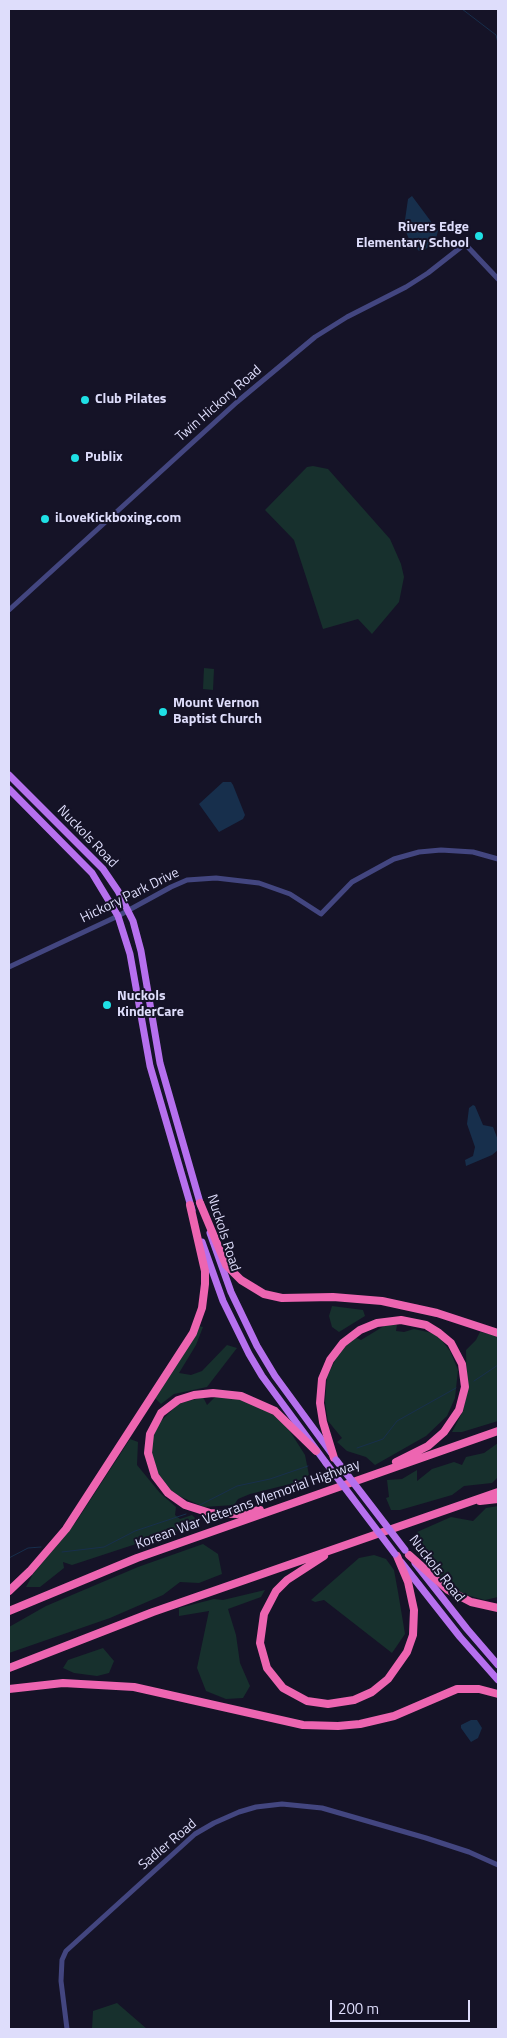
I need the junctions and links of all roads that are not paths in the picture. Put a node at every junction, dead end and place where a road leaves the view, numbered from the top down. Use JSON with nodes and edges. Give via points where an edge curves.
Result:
{"nodes":[{"id":1,"x":498,"y":280,"type":"edge"},
{"id":2,"x":9,"y":610,"type":"edge"},
{"id":3,"x":9,"y":775,"type":"edge"},
{"id":4,"x":9,"y":789,"type":"edge"},
{"id":5,"x":498,"y":859,"type":"edge"},
{"id":6,"x":128,"y":911,"type":"junction"},
{"id":7,"x":118,"y":916,"type":"junction"},
{"id":8,"x":9,"y":967,"type":"edge"},
{"id":9,"x":200,"y":1203,"type":"junction"},
{"id":10,"x":190,"y":1205,"type":"junction"},
{"id":11,"x":498,"y":1332,"type":"edge"},
{"id":12,"x":498,"y":1430,"type":"edge"},
{"id":13,"x":316,"y":1451,"type":"junction"},
{"id":14,"x":335,"y":1459,"type":"junction"},
{"id":15,"x":365,"y":1477,"type":"junction"},
{"id":16,"x":498,"y":1492,"type":"edge"},
{"id":17,"x":498,"y":1499,"type":"edge"},
{"id":18,"x":294,"y":1501,"type":"junction"},
{"id":19,"x":430,"y":1516,"type":"junction"},
{"id":20,"x":335,"y":1548,"type":"junction"},
{"id":21,"x":407,"y":1552,"type":"junction"},
{"id":22,"x":396,"y":1555,"type":"junction"},
{"id":23,"x":9,"y":1591,"type":"edge"},
{"id":24,"x":498,"y":1608,"type":"edge"},
{"id":25,"x":9,"y":1611,"type":"edge"},
{"id":26,"x":498,"y":1665,"type":"edge"},
{"id":27,"x":9,"y":1668,"type":"edge"},
{"id":28,"x":498,"y":1680,"type":"edge"},
{"id":29,"x":9,"y":1689,"type":"edge"},
{"id":30,"x":498,"y":1694,"type":"edge"},
{"id":31,"x":498,"y":1865,"type":"edge"},
{"id":32,"x":67,"y":2029,"type":"edge"}],
"edges":[{"from":1,"to":2,"type":"street","name":"Twin Hickory Road","via":[[465,244],[406,287],[347,317],[298,350]]},
{"from":3,"to":6,"type":"main road","name":"Nuckols Road","via":[[93,857],[114,884]]},
{"from":4,"to":7,"type":"main road","name":"Nuckols Road","via":[[92,873]]},
{"from":5,"to":6,"type":"street","name":"Hickory Park Drive","via":[[472,852],[441,850],[394,859],[352,882],[321,914],[290,894],[270,886],[216,878],[178,883]]},
{"from":6,"to":7,"type":"street","name":"Hickory Park Drive"},
{"from":6,"to":9,"type":"main road","name":"Nuckols Road","via":[[141,951],[164,1079]]},
{"from":7,"to":8,"type":"street","name":"Hickory Park Drive"},
{"from":7,"to":10,"type":"main road","name":"Nuckols Road","via":[[130,954],[150,1066]]},
{"from":9,"to":11,"type":"highway","via":[[226,1265],[241,1280],[264,1294],[282,1298],[382,1301],[437,1313]]},
{"from":9,"to":14,"type":"main road","name":"Nuckols Road","via":[[222,1269],[249,1331],[275,1376]]},
{"from":10,"to":13,"type":"main road","name":"Nuckols Road","via":[[213,1276],[237,1332],[262,1376]]},
{"from":10,"to":23,"type":"highway","via":[[205,1271],[202,1308],[193,1333],[66,1529]]},
{"from":12,"to":15,"type":"highway","name":"Korean War Veterans Memorial Highway"},
{"from":13,"to":18,"type":"highway","via":[[275,1411],[234,1394],[186,1397],[166,1409],[153,1426],[148,1447],[151,1468],[168,1493],[185,1505],[205,1512],[228,1514],[256,1512]]},
{"from":13,"to":22,"type":"main road","name":"Nuckols Road","bridge":true},
{"from":14,"to":15,"type":"highway","via":[[322,1422],[320,1395],[326,1369],[338,1348],[360,1330],[385,1321],[416,1322],[433,1329],[450,1343],[462,1364],[465,1387],[459,1410],[448,1428],[428,1446]]},
{"from":14,"to":21,"type":"main road","name":"Nuckols Road","bridge":true},
{"from":15,"to":18,"type":"highway","name":"Korean War Veterans Memorial Highway"},
{"from":16,"to":19,"type":"highway"},
{"from":17,"to":19,"type":"highway"},
{"from":18,"to":25,"type":"highway","name":"Korean War Veterans Memorial Highway","via":[[137,1558]]},
{"from":19,"to":20,"type":"highway"},
{"from":20,"to":22,"type":"highway","via":[[283,1584],[267,1606],[260,1630],[262,1656],[277,1682],[298,1698],[320,1703],[346,1702],[372,1692],[388,1679],[405,1657],[413,1635],[414,1610],[408,1582]]},
{"from":20,"to":27,"type":"highway","via":[[153,1612]]},
{"from":21,"to":24,"type":"highway","via":[[448,1590],[471,1602]]},
{"from":21,"to":26,"type":"main road","name":"Nuckols Road"},
{"from":22,"to":28,"type":"main road","name":"Nuckols Road"},
{"from":29,"to":30,"type":"highway","via":[[63,1683],[134,1687],[303,1725],[331,1726],[360,1724],[394,1716],[458,1689],[479,1689]]},
{"from":31,"to":32,"type":"street","name":"Sadler Road","via":[[469,1852],[323,1808],[282,1804],[256,1806],[239,1812],[214,1822],[189,1839],[66,1952],[61,1975]]}]}
